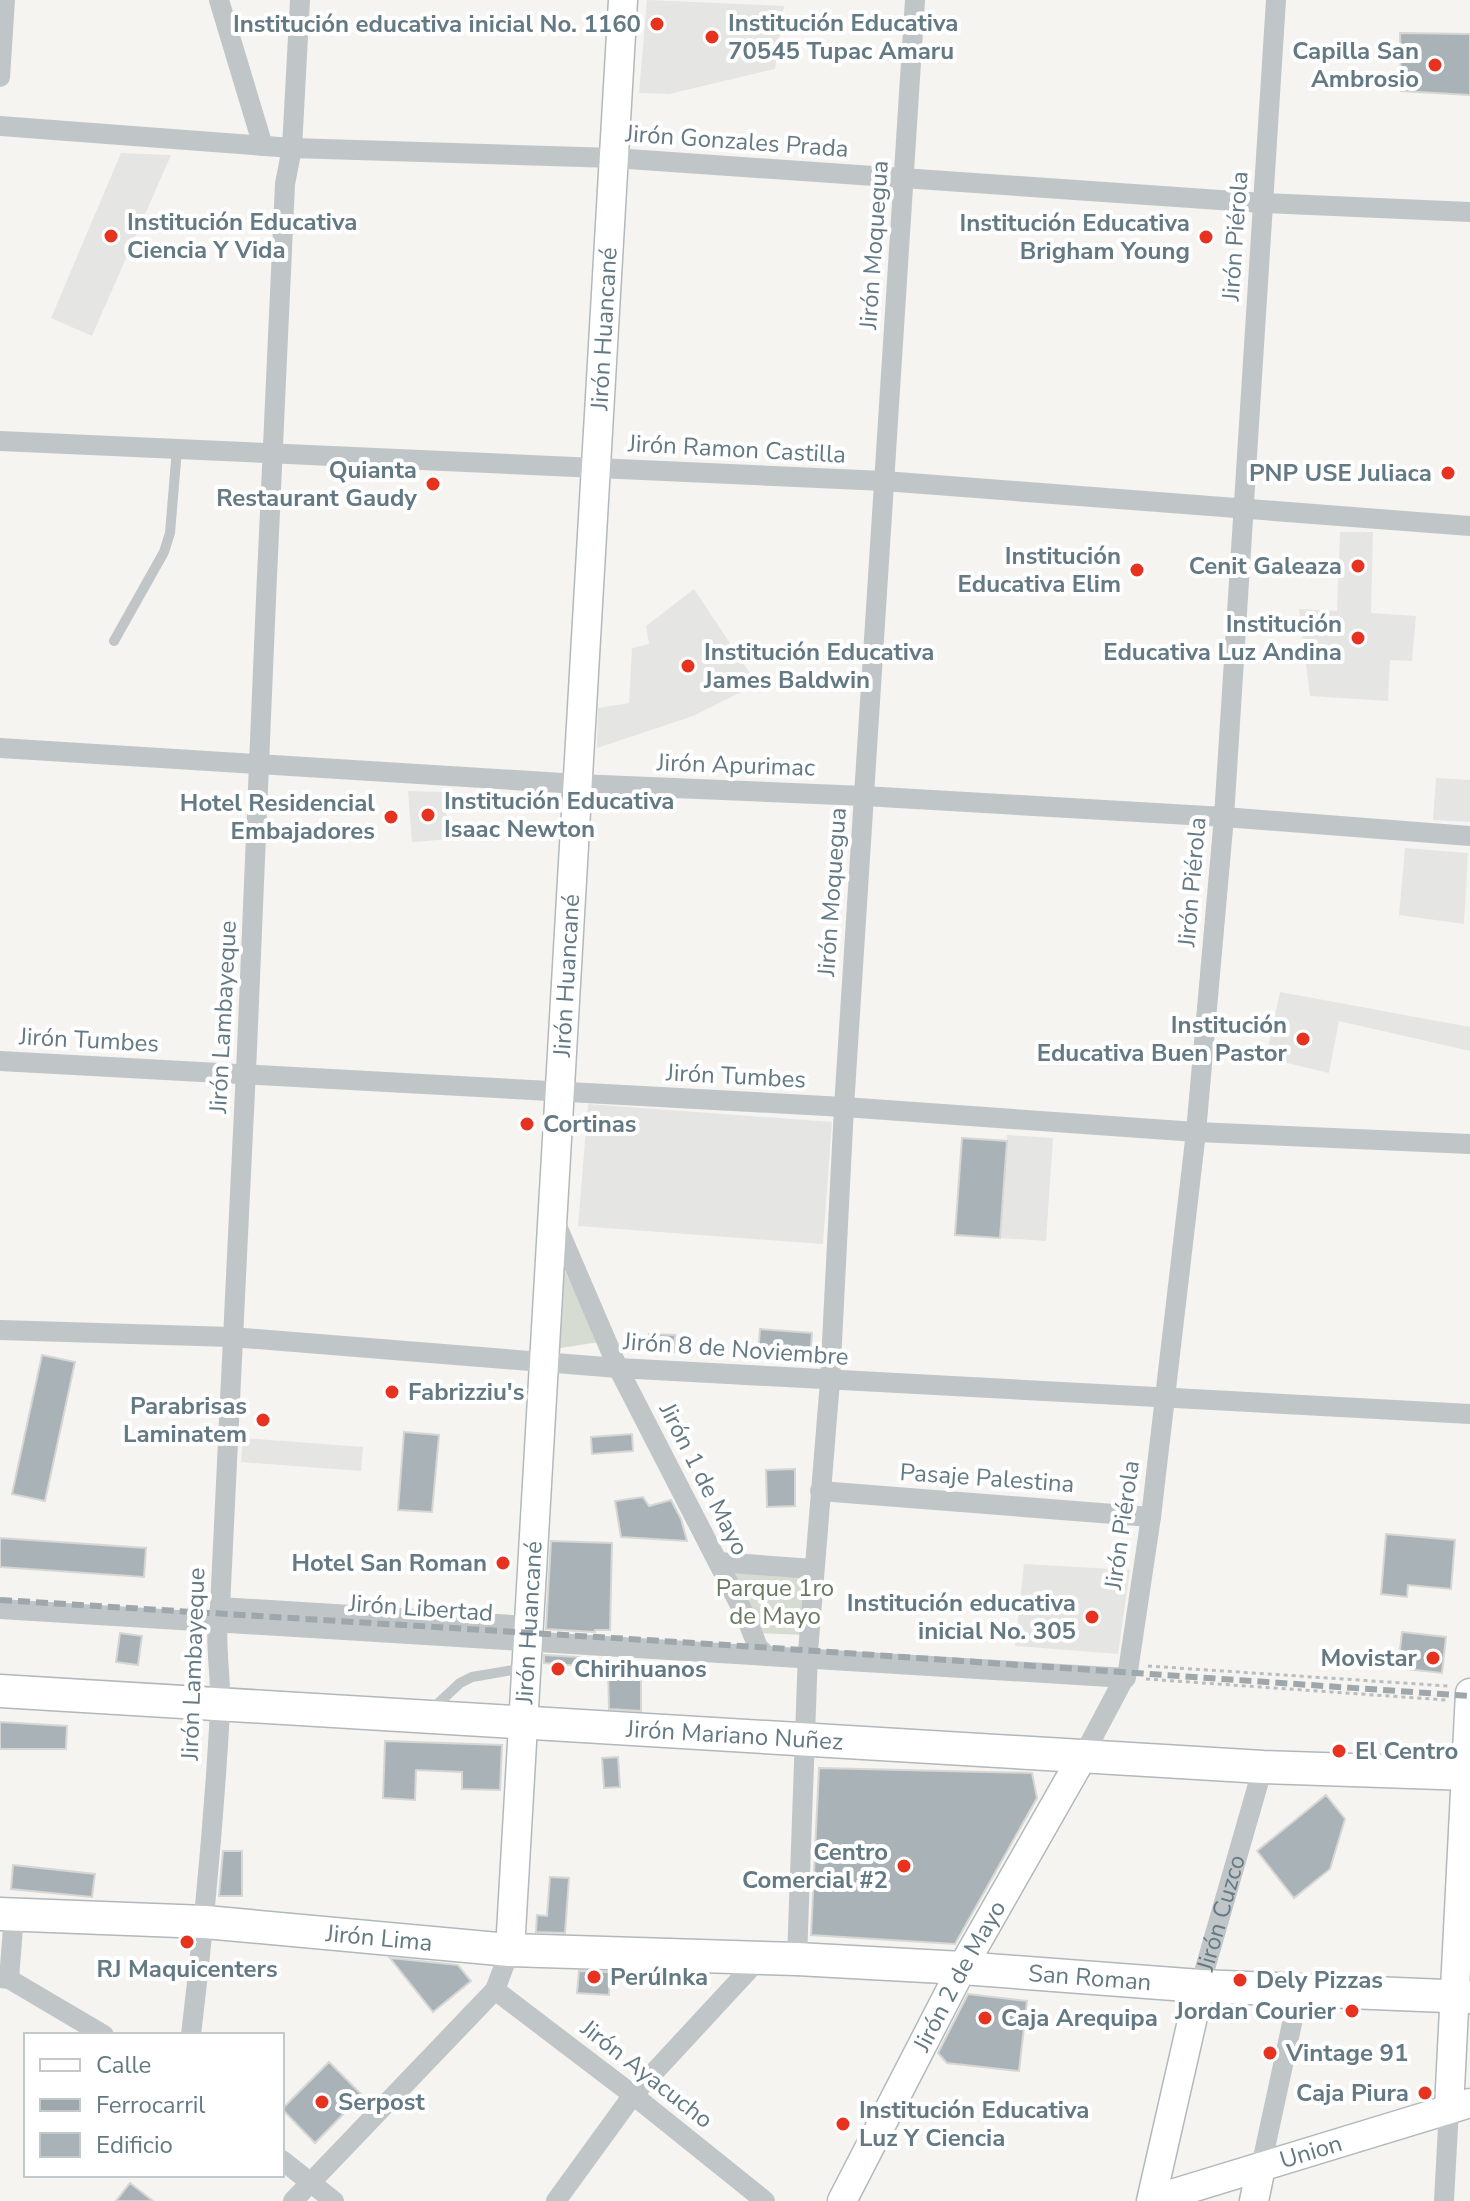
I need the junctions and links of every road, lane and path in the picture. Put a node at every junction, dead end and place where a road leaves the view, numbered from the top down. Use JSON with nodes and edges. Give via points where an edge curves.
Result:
{"nodes":[{"id":1,"x":5,"y":0,"type":"edge"},
{"id":2,"x":219,"y":0,"type":"edge"},
{"id":3,"x":300,"y":0,"type":"edge"},
{"id":4,"x":623,"y":0,"type":"edge"},
{"id":5,"x":915,"y":0,"type":"edge"},
{"id":6,"x":1276,"y":0,"type":"edge"},
{"id":7,"x":0,"y":77,"type":"edge"},
{"id":8,"x":0,"y":126,"type":"edge"},
{"id":9,"x":263,"y":146,"type":"junction"},
{"id":10,"x":292,"y":148,"type":"junction"},
{"id":11,"x":614,"y":158,"type":"junction"},
{"id":12,"x":904,"y":178,"type":"junction"},
{"id":13,"x":1263,"y":203,"type":"junction"},
{"id":14,"x":1470,"y":212,"type":"edge"},
{"id":15,"x":0,"y":441,"type":"edge"},
{"id":16,"x":177,"y":449,"type":"junction"},
{"id":17,"x":271,"y":454,"type":"junction"},
{"id":18,"x":596,"y":468,"type":"junction"},
{"id":19,"x":884,"y":481,"type":"junction"},
{"id":20,"x":1244,"y":508,"type":"junction"},
{"id":21,"x":1470,"y":526,"type":"edge"},
{"id":22,"x":114,"y":641,"type":"dead end"},
{"id":23,"x":0,"y":748,"type":"edge"},
{"id":24,"x":260,"y":764,"type":"junction"},
{"id":25,"x":578,"y":784,"type":"junction"},
{"id":26,"x":864,"y":796,"type":"junction"},
{"id":27,"x":1224,"y":817,"type":"junction"},
{"id":28,"x":1470,"y":836,"type":"edge"},
{"id":29,"x":0,"y":1061,"type":"edge"},
{"id":30,"x":246,"y":1074,"type":"junction"},
{"id":31,"x":560,"y":1093,"type":"junction"},
{"id":32,"x":844,"y":1107,"type":"junction"},
{"id":33,"x":1196,"y":1132,"type":"junction"},
{"id":34,"x":1470,"y":1144,"type":"edge"},
{"id":35,"x":553,"y":1215,"type":"junction"},
{"id":36,"x":0,"y":1330,"type":"edge"},
{"id":37,"x":231,"y":1337,"type":"junction"},
{"id":38,"x":545,"y":1361,"type":"junction"},
{"id":39,"x":618,"y":1368,"type":"junction"},
{"id":40,"x":830,"y":1381,"type":"junction"},
{"id":41,"x":1165,"y":1398,"type":"junction"},
{"id":42,"x":1470,"y":1414,"type":"edge"},
{"id":43,"x":820,"y":1491,"type":"junction"},
{"id":44,"x":1151,"y":1517,"type":"junction"},
{"id":45,"x":718,"y":1562,"type":"junction"},
{"id":46,"x":813,"y":1569,"type":"junction"},
{"id":47,"x":0,"y":1609,"type":"edge"},
{"id":48,"x":219,"y":1614,"type":"junction"},
{"id":49,"x":528,"y":1645,"type":"junction"},
{"id":50,"x":766,"y":1655,"type":"junction"},
{"id":51,"x":808,"y":1660,"type":"junction"},
{"id":52,"x":1126,"y":1678,"type":"junction"},
{"id":53,"x":0,"y":1691,"type":"edge"},
{"id":54,"x":1470,"y":1697,"type":"edge"},
{"id":55,"x":221,"y":1706,"type":"junction"},
{"id":56,"x":424,"y":1716,"type":"junction"},
{"id":57,"x":524,"y":1721,"type":"junction"},
{"id":58,"x":804,"y":1738,"type":"junction"},
{"id":59,"x":1084,"y":1754,"type":"junction"},
{"id":60,"x":1263,"y":1767,"type":"junction"},
{"id":61,"x":1468,"y":1774,"type":"edge"},
{"id":62,"x":7,"y":1914,"type":"edge"},
{"id":63,"x":205,"y":1922,"type":"junction"},
{"id":64,"x":510,"y":1950,"type":"junction"},
{"id":65,"x":797,"y":1959,"type":"junction"},
{"id":66,"x":758,"y":1960,"type":"junction"},
{"id":67,"x":962,"y":1968,"type":"junction"},
{"id":68,"x":4,"y":1979,"type":"edge"},
{"id":69,"x":1200,"y":1986,"type":"junction"},
{"id":70,"x":495,"y":1990,"type":"junction"},
{"id":71,"x":1299,"y":1991,"type":"junction"},
{"id":72,"x":1462,"y":1996,"type":"edge"},
{"id":73,"x":100,"y":2033,"type":"edge"},
{"id":74,"x":191,"y":2033,"type":"edge"},
{"id":75,"x":633,"y":2095,"type":"junction"},
{"id":76,"x":1460,"y":2106,"type":"edge"},
{"id":77,"x":284,"y":2162,"type":"edge"},
{"id":78,"x":1261,"y":2167,"type":"junction"},
{"id":79,"x":309,"y":2182,"type":"junction"},
{"id":80,"x":1151,"y":2200,"type":"edge"},
{"id":81,"x":293,"y":2201,"type":"edge"},
{"id":82,"x":334,"y":2201,"type":"edge"},
{"id":83,"x":556,"y":2201,"type":"edge"},
{"id":84,"x":765,"y":2201,"type":"edge"},
{"id":85,"x":842,"y":2201,"type":"edge"},
{"id":86,"x":1254,"y":2201,"type":"edge"},
{"id":87,"x":1444,"y":2201,"type":"edge"}],
"edges":[{"from":1,"to":7,"type":"street"},
{"from":2,"to":9,"type":"street"},
{"from":3,"to":10,"type":"street","name":"Jirón Lambayeque"},
{"from":4,"to":11,"type":"street","name":"Jirón Huancané"},
{"from":5,"to":12,"type":"street","name":"Jirón Moquegua"},
{"from":6,"to":13,"type":"street","name":"Jirón Piérola"},
{"from":8,"to":9,"type":"street","name":"Jirón Gonzales Prada"},
{"from":9,"to":10,"type":"street","name":"Jirón Gonzales Prada"},
{"from":10,"to":11,"type":"street","name":"Jirón Gonzales Prada"},
{"from":10,"to":17,"type":"street","name":"Jirón Lambayeque","via":[[285,184]]},
{"from":11,"to":12,"type":"street","name":"Jirón Gonzales Prada"},
{"from":11,"to":18,"type":"street","name":"Jirón Huancané"},
{"from":12,"to":13,"type":"street","name":"Jirón Gonzales Prada"},
{"from":12,"to":19,"type":"street","name":"Jirón Moquegua"},
{"from":13,"to":14,"type":"street","name":"Jirón Gonzales Prada"},
{"from":13,"to":20,"type":"street","name":"Jirón Piérola"},
{"from":15,"to":16,"type":"street","name":"Jirón Ramon Castilla"},
{"from":16,"to":17,"type":"street","name":"Jirón Ramon Castilla"},
{"from":16,"to":22,"type":"lane","via":[[170,533]]},
{"from":17,"to":18,"type":"street","name":"Jirón Ramon Castilla"},
{"from":17,"to":24,"type":"street","name":"Jirón Lambayeque"},
{"from":18,"to":19,"type":"street","name":"Jirón Ramon Castilla"},
{"from":18,"to":25,"type":"street","name":"Jirón Huancané"},
{"from":19,"to":20,"type":"street","name":"Jirón Ramon Castilla"},
{"from":19,"to":26,"type":"street","name":"Jirón Moquegua"},
{"from":20,"to":21,"type":"street","name":"Jirón Ramon Castilla"},
{"from":20,"to":27,"type":"street","name":"Jirón Piérola"},
{"from":23,"to":24,"type":"street","name":"Jirón Apurimac"},
{"from":24,"to":25,"type":"street","name":"Jirón Apurimac"},
{"from":24,"to":30,"type":"street","name":"Jirón Lambayeque"},
{"from":25,"to":26,"type":"street","name":"Jirón Apurimac"},
{"from":25,"to":31,"type":"street","name":"Jirón Huancané"},
{"from":26,"to":27,"type":"street","name":"Jirón Apurimac"},
{"from":26,"to":32,"type":"street","name":"Jirón Moquegua"},
{"from":27,"to":28,"type":"street","name":"Jirón Apurimac"},
{"from":27,"to":33,"type":"street","name":"Jirón Piérola"},
{"from":29,"to":30,"type":"street","name":"Jirón Tumbes"},
{"from":30,"to":31,"type":"street","name":"Jirón Tumbes"},
{"from":30,"to":37,"type":"street","name":"Jirón Lambayeque"},
{"from":31,"to":32,"type":"street","name":"Jirón Tumbes"},
{"from":31,"to":35,"type":"street","name":"Jirón Huancané"},
{"from":32,"to":33,"type":"street","name":"Jirón Tumbes"},
{"from":32,"to":40,"type":"street","name":"Jirón Moquegua"},
{"from":33,"to":34,"type":"street","name":"Jirón Tumbes"},
{"from":33,"to":41,"type":"street","name":"Jirón Piérola"},
{"from":35,"to":38,"type":"street","name":"Jirón Huancané"},
{"from":35,"to":39,"type":"street","name":"Jirón 1 de Mayo"},
{"from":36,"to":37,"type":"street","name":"Jirón 8 de Noviembre"},
{"from":37,"to":38,"type":"street","name":"Jirón 8 de Noviembre"},
{"from":37,"to":48,"type":"street","name":"Jirón Lambayeque"},
{"from":38,"to":39,"type":"street","name":"Jirón 8 de Noviembre"},
{"from":38,"to":49,"type":"street","name":"Jirón Huancané"},
{"from":39,"to":40,"type":"street","name":"Jirón 8 de Noviembre"},
{"from":39,"to":45,"type":"street","name":"Jirón 1 de Mayo"},
{"from":40,"to":41,"type":"street","name":"Jirón 8 de Noviembre"},
{"from":40,"to":43,"type":"street","name":"Jirón Moquegua"},
{"from":41,"to":42,"type":"street","name":"Jirón 8 de Noviembre"},
{"from":41,"to":44,"type":"street","name":"Jirón Piérola"},
{"from":43,"to":44,"type":"street","name":"Pasaje Palestina"},
{"from":43,"to":46,"type":"street","name":"Jirón Moquegua"},
{"from":44,"to":52,"type":"street","name":"Jirón Piérola"},
{"from":45,"to":46,"type":"street"},
{"from":45,"to":50,"type":"street","name":"Jirón 1 de Mayo"},
{"from":46,"to":51,"type":"street","name":"Jirón Moquegua"},
{"from":47,"to":48,"type":"street"},
{"from":48,"to":49,"type":"street"},
{"from":48,"to":55,"type":"street","name":"Jirón Lambayeque"},
{"from":49,"to":50,"type":"street"},
{"from":49,"to":56,"type":"lane","via":[[460,1683]]},
{"from":49,"to":57,"type":"street","name":"Jirón Huancané"},
{"from":50,"to":51,"type":"street"},
{"from":51,"to":52,"type":"street"},
{"from":51,"to":58,"type":"street","name":"Jirón Moquegua"},
{"from":52,"to":54,"type":"path"},
{"from":52,"to":59,"type":"street","name":"Jirón Piérola"},
{"from":53,"to":55,"type":"main road","name":"Jirón Mariano Nuñez"},
{"from":54,"to":61,"type":"street"},
{"from":55,"to":56,"type":"main road","name":"Jirón Mariano Nuñez"},
{"from":55,"to":63,"type":"street","name":"Jirón Lambayeque"},
{"from":56,"to":57,"type":"main road","name":"Jirón Mariano Nuñez"},
{"from":57,"to":58,"type":"main road","name":"Jirón Mariano Nuñez"},
{"from":57,"to":64,"type":"street","name":"Jirón Huancané"},
{"from":58,"to":59,"type":"main road","name":"Jirón Mariano Nuñez"},
{"from":58,"to":65,"type":"street","name":"Jirón Moquegua"},
{"from":59,"to":60,"type":"main road","name":"Jirón Mariano Nuñez"},
{"from":59,"to":67,"type":"street","name":"Jirón 2 de Mayo"},
{"from":60,"to":61,"type":"main road","name":"Jirón Mariano Nuñez"},
{"from":60,"to":69,"type":"street","name":"Jirón Cuzco"},
{"from":61,"to":72,"type":"street"},
{"from":62,"to":63,"type":"main road","name":"Jirón Lima"},
{"from":62,"to":68,"type":"street"},
{"from":63,"to":64,"type":"main road","name":"Jirón Lima"},
{"from":63,"to":74,"type":"street","name":"Jirón Lambayeque"},
{"from":64,"to":66,"type":"main road","name":"Jirón Lima"},
{"from":64,"to":70,"type":"street"},
{"from":65,"to":66,"type":"main road","name":"San Roman"},
{"from":65,"to":67,"type":"main road","name":"San Roman"},
{"from":66,"to":75,"type":"street"},
{"from":67,"to":69,"type":"main road","name":"San Roman"},
{"from":67,"to":85,"type":"street","name":"Jirón 2 de Mayo"},
{"from":68,"to":73,"type":"street"},
{"from":69,"to":71,"type":"main road","name":"San Roman"},
{"from":69,"to":80,"type":"street","name":"Jirón Cuzco"},
{"from":70,"to":75,"type":"street","name":"Jirón Ayacucho"},
{"from":70,"to":79,"type":"street"},
{"from":71,"to":72,"type":"main road","name":"San Roman"},
{"from":71,"to":78,"type":"street"},
{"from":72,"to":76,"type":"street"},
{"from":75,"to":83,"type":"street"},
{"from":75,"to":84,"type":"street","name":"Jirón Ayacucho"},
{"from":76,"to":78,"type":"street","name":"Union"},
{"from":76,"to":87,"type":"street"},
{"from":77,"to":79,"type":"street"},
{"from":78,"to":80,"type":"street","name":"Union"},
{"from":78,"to":86,"type":"street"},
{"from":79,"to":81,"type":"street"},
{"from":79,"to":82,"type":"street"}]}
